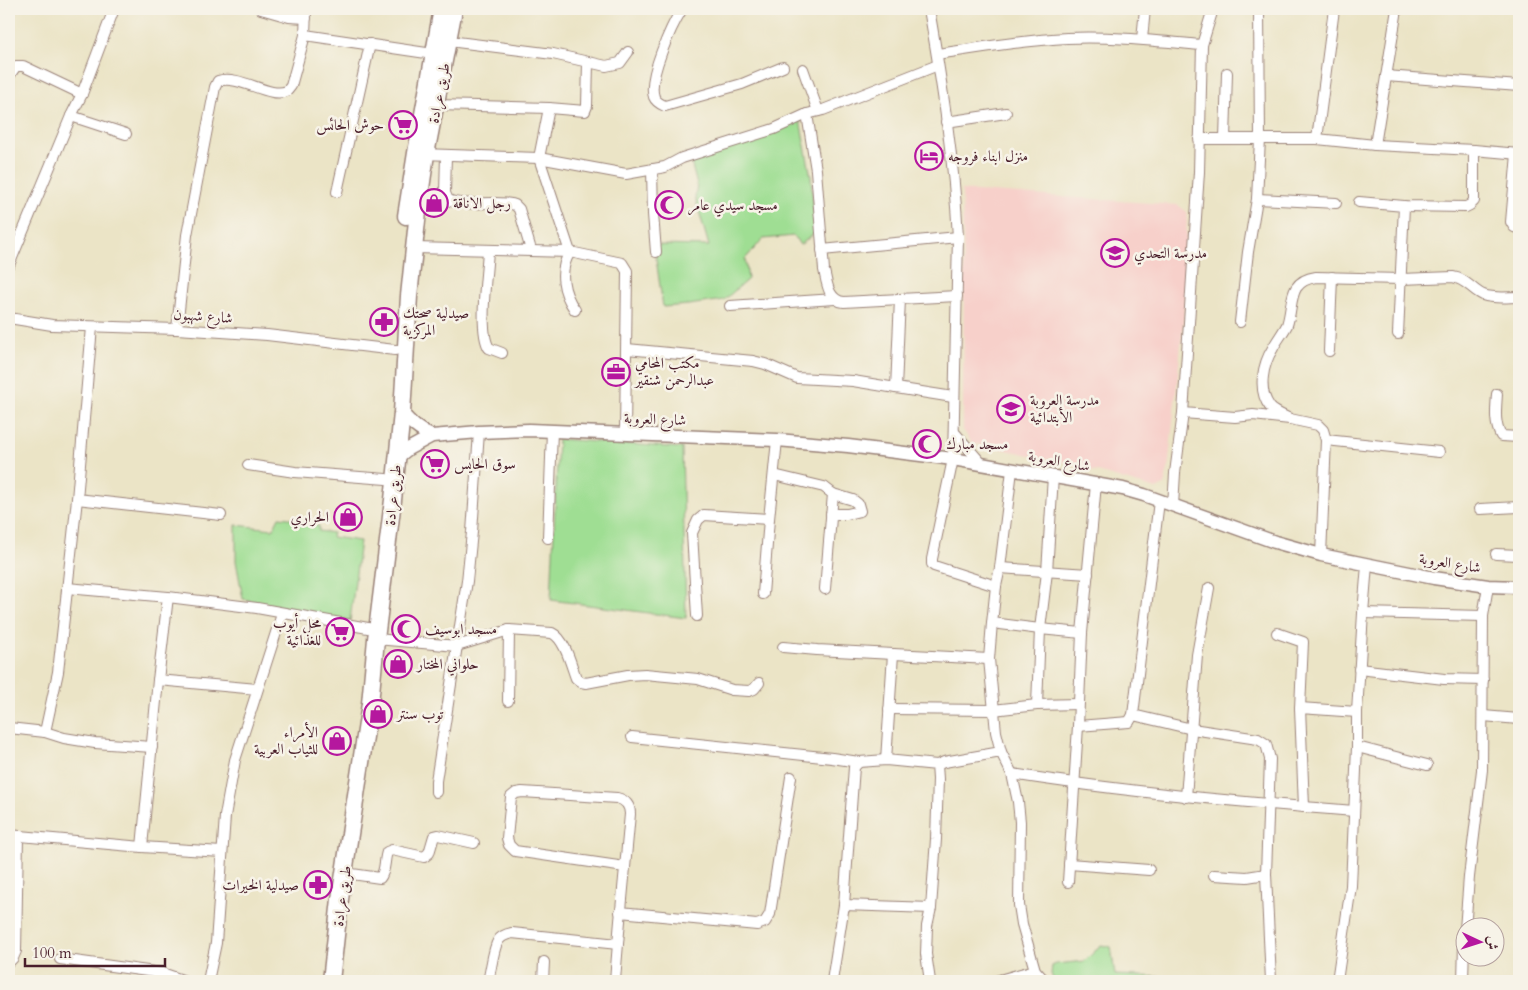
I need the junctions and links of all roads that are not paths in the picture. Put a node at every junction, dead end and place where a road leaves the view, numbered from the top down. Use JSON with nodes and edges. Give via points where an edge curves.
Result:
{"nodes":[{"id":1,"x":114,"y":9,"type":"edge"},
{"id":2,"x":261,"y":9,"type":"edge"},
{"id":3,"x":442,"y":9,"type":"edge"},
{"id":4,"x":454,"y":9,"type":"edge"},
{"id":5,"x":682,"y":9,"type":"edge"},
{"id":6,"x":928,"y":9,"type":"edge"},
{"id":7,"x":1145,"y":9,"type":"edge"},
{"id":8,"x":1212,"y":9,"type":"edge"},
{"id":9,"x":1259,"y":9,"type":"edge"},
{"id":10,"x":1334,"y":9,"type":"edge"},
{"id":11,"x":1397,"y":9,"type":"edge"},
{"id":12,"x":306,"y":13,"type":"edge"},
{"id":13,"x":305,"y":35,"type":"junction"},
{"id":14,"x":1142,"y":39,"type":"junction"},
{"id":15,"x":449,"y":41,"type":"junction"},
{"id":16,"x":370,"y":44,"type":"junction"},
{"id":17,"x":1202,"y":45,"type":"junction"},
{"id":18,"x":628,"y":52,"type":"dead end"},
{"id":19,"x":433,"y":54,"type":"junction"},
{"id":20,"x":937,"y":54,"type":"junction"},
{"id":21,"x":588,"y":62,"type":"junction"},
{"id":22,"x":938,"y":65,"type":"junction"},
{"id":23,"x":783,"y":67,"type":"dead end"},
{"id":24,"x":803,"y":69,"type":"dead end"},
{"id":25,"x":1227,"y":73,"type":"dead end"},
{"id":26,"x":9,"y":76,"type":"edge"},
{"id":27,"x":1386,"y":76,"type":"junction"},
{"id":28,"x":1519,"y":86,"type":"edge"},
{"id":29,"x":82,"y":94,"type":"junction"},
{"id":30,"x":437,"y":105,"type":"junction"},
{"id":31,"x":549,"y":108,"type":"junction"},
{"id":32,"x":818,"y":111,"type":"junction"},
{"id":33,"x":1006,"y":113,"type":"dead end"},
{"id":34,"x":807,"y":114,"type":"junction"},
{"id":35,"x":71,"y":116,"type":"junction"},
{"id":36,"x":946,"y":122,"type":"junction"},
{"id":37,"x":126,"y":134,"type":"dead end"},
{"id":38,"x":1199,"y":139,"type":"junction"},
{"id":39,"x":1226,"y":139,"type":"junction"},
{"id":40,"x":1260,"y":139,"type":"junction"},
{"id":41,"x":1316,"y":140,"type":"junction"},
{"id":42,"x":1375,"y":145,"type":"junction"},
{"id":43,"x":1474,"y":150,"type":"junction"},
{"id":44,"x":421,"y":153,"type":"junction"},
{"id":45,"x":1518,"y":154,"type":"edge"},
{"id":46,"x":446,"y":155,"type":"junction"},
{"id":47,"x":539,"y":158,"type":"junction"},
{"id":48,"x":652,"y":169,"type":"junction"},
{"id":49,"x":337,"y":192,"type":"dead end"},
{"id":50,"x":1257,"y":199,"type":"junction"},
{"id":51,"x":1359,"y":202,"type":"dead end"},
{"id":52,"x":1336,"y":203,"type":"dead end"},
{"id":53,"x":1404,"y":206,"type":"junction"},
{"id":54,"x":1519,"y":228,"type":"edge"},
{"id":55,"x":958,"y":237,"type":"junction"},
{"id":56,"x":414,"y":248,"type":"junction"},
{"id":57,"x":488,"y":250,"type":"junction"},
{"id":58,"x":530,"y":250,"type":"junction"},
{"id":59,"x":822,"y":250,"type":"junction"},
{"id":60,"x":570,"y":252,"type":"junction"},
{"id":61,"x":656,"y":252,"type":"dead end"},
{"id":62,"x":9,"y":265,"type":"edge"},
{"id":63,"x":1332,"y":277,"type":"junction"},
{"id":64,"x":1401,"y":279,"type":"junction"},
{"id":65,"x":957,"y":296,"type":"junction"},
{"id":66,"x":1519,"y":296,"type":"edge"},
{"id":67,"x":835,"y":299,"type":"junction"},
{"id":68,"x":900,"y":299,"type":"junction"},
{"id":69,"x":730,"y":306,"type":"dead end"},
{"id":70,"x":576,"y":310,"type":"dead end"},
{"id":71,"x":9,"y":318,"type":"edge"},
{"id":72,"x":1240,"y":322,"type":"dead end"},
{"id":73,"x":92,"y":327,"type":"junction"},
{"id":74,"x":177,"y":329,"type":"junction"},
{"id":75,"x":1398,"y":334,"type":"dead end"},
{"id":76,"x":627,"y":349,"type":"junction"},
{"id":77,"x":395,"y":350,"type":"junction"},
{"id":78,"x":1329,"y":352,"type":"dead end"},
{"id":79,"x":502,"y":353,"type":"dead end"},
{"id":80,"x":896,"y":388,"type":"junction"},
{"id":81,"x":1497,"y":394,"type":"dead end"},
{"id":82,"x":953,"y":396,"type":"junction"},
{"id":83,"x":402,"y":413,"type":"junction"},
{"id":84,"x":1183,"y":413,"type":"junction"},
{"id":85,"x":1290,"y":419,"type":"junction"},
{"id":86,"x":552,"y":431,"type":"junction"},
{"id":87,"x":479,"y":432,"type":"junction"},
{"id":88,"x":954,"y":432,"type":"junction"},
{"id":89,"x":625,"y":434,"type":"junction"},
{"id":90,"x":432,"y":436,"type":"junction"},
{"id":91,"x":1519,"y":437,"type":"edge"},
{"id":92,"x":777,"y":440,"type":"junction"},
{"id":93,"x":1326,"y":440,"type":"junction"},
{"id":94,"x":1439,"y":452,"type":"dead end"},
{"id":95,"x":398,"y":457,"type":"junction"},
{"id":96,"x":952,"y":459,"type":"junction"},
{"id":97,"x":982,"y":464,"type":"junction"},
{"id":98,"x":248,"y":465,"type":"dead end"},
{"id":99,"x":1012,"y":470,"type":"junction"},
{"id":100,"x":774,"y":475,"type":"junction"},
{"id":101,"x":1053,"y":476,"type":"junction"},
{"id":102,"x":386,"y":479,"type":"junction"},
{"id":103,"x":1096,"y":484,"type":"junction"},
{"id":104,"x":833,"y":494,"type":"junction"},
{"id":105,"x":78,"y":499,"type":"junction"},
{"id":106,"x":1159,"y":500,"type":"junction"},
{"id":107,"x":1173,"y":506,"type":"junction"},
{"id":108,"x":1519,"y":507,"type":"edge"},
{"id":109,"x":1480,"y":509,"type":"dead end"},
{"id":110,"x":831,"y":514,"type":"junction"},
{"id":111,"x":221,"y":515,"type":"dead end"},
{"id":112,"x":769,"y":519,"type":"junction"},
{"id":113,"x":548,"y":538,"type":"dead end"},
{"id":114,"x":1496,"y":554,"type":"dead end"},
{"id":115,"x":1321,"y":555,"type":"junction"},
{"id":116,"x":1519,"y":555,"type":"edge"},
{"id":117,"x":1367,"y":565,"type":"junction"},
{"id":118,"x":1000,"y":568,"type":"junction"},
{"id":119,"x":1047,"y":572,"type":"junction"},
{"id":120,"x":1088,"y":574,"type":"junction"},
{"id":121,"x":996,"y":586,"type":"junction"},
{"id":122,"x":1488,"y":586,"type":"junction"},
{"id":123,"x":1519,"y":587,"type":"edge"},
{"id":124,"x":67,"y":588,"type":"junction"},
{"id":125,"x":1209,"y":588,"type":"dead end"},
{"id":126,"x":825,"y":590,"type":"dead end"},
{"id":127,"x":763,"y":594,"type":"dead end"},
{"id":128,"x":168,"y":597,"type":"junction"},
{"id":129,"x":1363,"y":613,"type":"junction"},
{"id":130,"x":282,"y":614,"type":"junction"},
{"id":131,"x":697,"y":616,"type":"dead end"},
{"id":132,"x":1483,"y":616,"type":"junction"},
{"id":133,"x":992,"y":623,"type":"junction"},
{"id":134,"x":509,"y":630,"type":"junction"},
{"id":135,"x":1040,"y":630,"type":"junction"},
{"id":136,"x":372,"y":633,"type":"junction"},
{"id":137,"x":1082,"y":633,"type":"junction"},
{"id":138,"x":1277,"y":633,"type":"dead end"},
{"id":139,"x":457,"y":646,"type":"junction"},
{"id":140,"x":783,"y":647,"type":"dead end"},
{"id":141,"x":893,"y":654,"type":"junction"},
{"id":142,"x":989,"y":659,"type":"junction"},
{"id":143,"x":1359,"y":669,"type":"junction"},
{"id":144,"x":158,"y":680,"type":"junction"},
{"id":145,"x":1483,"y":680,"type":"junction"},
{"id":146,"x":759,"y":683,"type":"dead end"},
{"id":147,"x":257,"y":689,"type":"junction"},
{"id":148,"x":508,"y":701,"type":"dead end"},
{"id":149,"x":1078,"y":704,"type":"junction"},
{"id":150,"x":1037,"y":705,"type":"junction"},
{"id":151,"x":1300,"y":708,"type":"junction"},
{"id":152,"x":889,"y":709,"type":"junction"},
{"id":153,"x":993,"y":710,"type":"junction"},
{"id":154,"x":1357,"y":712,"type":"junction"},
{"id":155,"x":1133,"y":715,"type":"junction"},
{"id":156,"x":1483,"y":716,"type":"junction"},
{"id":157,"x":1519,"y":719,"type":"edge"},
{"id":158,"x":1078,"y":726,"type":"junction"},
{"id":159,"x":9,"y":728,"type":"edge"},
{"id":160,"x":1192,"y":729,"type":"junction"},
{"id":161,"x":45,"y":732,"type":"junction"},
{"id":162,"x":632,"y":737,"type":"dead end"},
{"id":163,"x":152,"y":747,"type":"junction"},
{"id":164,"x":1357,"y":747,"type":"junction"},
{"id":165,"x":1001,"y":752,"type":"junction"},
{"id":166,"x":886,"y":760,"type":"junction"},
{"id":167,"x":859,"y":762,"type":"junction"},
{"id":168,"x":937,"y":765,"type":"junction"},
{"id":169,"x":1426,"y":765,"type":"dead end"},
{"id":170,"x":1012,"y":774,"type":"junction"},
{"id":171,"x":791,"y":777,"type":"dead end"},
{"id":172,"x":1073,"y":784,"type":"junction"},
{"id":173,"x":436,"y":792,"type":"dead end"},
{"id":174,"x":1186,"y":797,"type":"junction"},
{"id":175,"x":1269,"y":804,"type":"junction"},
{"id":176,"x":1304,"y":807,"type":"junction"},
{"id":177,"x":1354,"y":811,"type":"junction"},
{"id":178,"x":13,"y":836,"type":"edge"},
{"id":179,"x":474,"y":843,"type":"dead end"},
{"id":180,"x":142,"y":847,"type":"junction"},
{"id":181,"x":222,"y":852,"type":"junction"},
{"id":182,"x":1069,"y":864,"type":"junction"},
{"id":183,"x":625,"y":866,"type":"junction"},
{"id":184,"x":1149,"y":870,"type":"dead end"},
{"id":185,"x":345,"y":873,"type":"junction"},
{"id":186,"x":1266,"y":874,"type":"junction"},
{"id":187,"x":1214,"y":875,"type":"dead end"},
{"id":188,"x":1068,"y":882,"type":"dead end"},
{"id":189,"x":844,"y":905,"type":"junction"},
{"id":190,"x":931,"y":908,"type":"junction"},
{"id":191,"x":620,"y":912,"type":"junction"},
{"id":192,"x":618,"y":944,"type":"junction"},
{"id":193,"x":60,"y":959,"type":"dead end"},
{"id":194,"x":9,"y":962,"type":"edge"},
{"id":195,"x":544,"y":962,"type":"dead end"},
{"id":196,"x":1035,"y":970,"type":"junction"},
{"id":197,"x":170,"y":979,"type":"edge"},
{"id":198,"x":185,"y":981,"type":"edge"},
{"id":199,"x":208,"y":981,"type":"edge"},
{"id":200,"x":322,"y":981,"type":"edge"},
{"id":201,"x":331,"y":981,"type":"edge"},
{"id":202,"x":488,"y":981,"type":"edge"},
{"id":203,"x":543,"y":981,"type":"edge"},
{"id":204,"x":616,"y":981,"type":"edge"},
{"id":205,"x":832,"y":981,"type":"edge"},
{"id":206,"x":930,"y":981,"type":"edge"},
{"id":207,"x":996,"y":981,"type":"edge"},
{"id":208,"x":1045,"y":981,"type":"edge"},
{"id":209,"x":1271,"y":981,"type":"edge"},
{"id":210,"x":1337,"y":981,"type":"edge"},
{"id":211,"x":1463,"y":981,"type":"edge"}],
"edges":[{"from":1,"to":29,"type":"street"},
{"from":2,"to":12,"type":"street","via":[[290,17]]},
{"from":3,"to":19,"type":"main road","name":"طريق عرادة"},
{"from":4,"to":15,"type":"main road","name":"طريق عرادة"},
{"from":5,"to":23,"type":"street","via":[[658,63],[653,89],[658,103],[665,106],[723,90]]},
{"from":6,"to":20,"type":"street"},
{"from":7,"to":14,"type":"street"},
{"from":8,"to":17,"type":"street"},
{"from":9,"to":40,"type":"street"},
{"from":10,"to":41,"type":"street"},
{"from":11,"to":27,"type":"street"},
{"from":12,"to":13,"type":"street"},
{"from":13,"to":16,"type":"street"},
{"from":13,"to":74,"type":"street","via":[[287,91],[278,93],[230,79],[218,81],[214,87],[187,235]]},
{"from":14,"to":17,"type":"street"},
{"from":14,"to":20,"type":"street","via":[[1068,38]]},
{"from":15,"to":21,"type":"street","via":[[554,54]]},
{"from":15,"to":30,"type":"main road","name":"طريق عرادة"},
{"from":16,"to":19,"type":"street"},
{"from":16,"to":49,"type":"street"},
{"from":17,"to":38,"type":"street"},
{"from":18,"to":21,"type":"street","via":[[620,63],[614,65]]},
{"from":19,"to":44,"type":"main road","name":"طريق عرادة"},
{"from":20,"to":22,"type":"street"},
{"from":21,"to":31,"type":"street","via":[[586,110]]},
{"from":22,"to":32,"type":"street"},
{"from":22,"to":36,"type":"street"},
{"from":24,"to":32,"type":"street"},
{"from":25,"to":39,"type":"street"},
{"from":26,"to":29,"type":"street","via":[[16,66],[23,66]]},
{"from":27,"to":28,"type":"street"},
{"from":27,"to":42,"type":"street"},
{"from":29,"to":35,"type":"street"},
{"from":30,"to":31,"type":"street"},
{"from":30,"to":44,"type":"main road","name":"طريق عرادة"},
{"from":31,"to":47,"type":"street"},
{"from":32,"to":34,"type":"street"},
{"from":33,"to":36,"type":"street"},
{"from":34,"to":48,"type":"street","via":[[774,129]]},
{"from":34,"to":59,"type":"street","via":[[816,170]]},
{"from":35,"to":37,"type":"street"},
{"from":35,"to":62,"type":"street"},
{"from":36,"to":55,"type":"street"},
{"from":38,"to":39,"type":"street"},
{"from":38,"to":84,"type":"street"},
{"from":39,"to":40,"type":"street"},
{"from":40,"to":41,"type":"street"},
{"from":40,"to":50,"type":"street"},
{"from":41,"to":42,"type":"street"},
{"from":42,"to":43,"type":"street"},
{"from":43,"to":45,"type":"street"},
{"from":43,"to":53,"type":"street","via":[[1474,201],[1470,205]]},
{"from":44,"to":46,"type":"street"},
{"from":44,"to":56,"type":"main road","name":"طريق عرادة"},
{"from":44,"to":77,"type":"main road","name":"طريق عرادة","via":[[406,216]]},
{"from":45,"to":54,"type":"street","via":[[1511,222]]},
{"from":46,"to":47,"type":"street"},
{"from":46,"to":58,"type":"street","via":[[445,193],[448,200],[516,205]]},
{"from":47,"to":48,"type":"street","via":[[626,174]]},
{"from":47,"to":60,"type":"street"},
{"from":48,"to":61,"type":"street"},
{"from":50,"to":52,"type":"street"},
{"from":50,"to":72,"type":"street"},
{"from":51,"to":53,"type":"street"},
{"from":53,"to":64,"type":"street"},
{"from":55,"to":59,"type":"street"},
{"from":55,"to":65,"type":"street"},
{"from":56,"to":57,"type":"street"},
{"from":56,"to":83,"type":"main road","name":"طريق عرادة"},
{"from":57,"to":58,"type":"street"},
{"from":57,"to":79,"type":"street","via":[[485,337],[489,348]]},
{"from":58,"to":60,"type":"street"},
{"from":59,"to":67,"type":"street","via":[[827,285]]},
{"from":60,"to":70,"type":"street","via":[[563,278],[568,301]]},
{"from":60,"to":76,"type":"street","via":[[620,262],[625,266]]},
{"from":63,"to":64,"type":"street"},
{"from":63,"to":78,"type":"street"},
{"from":63,"to":85,"type":"street","via":[[1309,278],[1294,289],[1286,325],[1265,364],[1262,378],[1264,395],[1270,408]]},
{"from":64,"to":66,"type":"street","via":[[1459,278],[1490,297]]},
{"from":64,"to":75,"type":"street"},
{"from":65,"to":68,"type":"street"},
{"from":65,"to":82,"type":"street"},
{"from":67,"to":68,"type":"street","via":[[844,302]]},
{"from":67,"to":69,"type":"street"},
{"from":68,"to":80,"type":"street"},
{"from":71,"to":73,"type":"street","name":"شارع شهبون"},
{"from":73,"to":74,"type":"street","name":"شارع شهبون"},
{"from":73,"to":105,"type":"street"},
{"from":74,"to":77,"type":"street","name":"شارع شهبون","via":[[319,340]]},
{"from":76,"to":80,"type":"street","via":[[746,360],[765,364],[797,378],[854,381]]},
{"from":76,"to":89,"type":"street"},
{"from":77,"to":102,"type":"main road","name":"طريق عرادة"},
{"from":80,"to":82,"type":"street"},
{"from":81,"to":91,"type":"street","via":[[1496,428],[1501,436]]},
{"from":82,"to":88,"type":"street"},
{"from":83,"to":90,"type":"street","via":[[415,427]]},
{"from":83,"to":95,"type":"main road","name":"طريق عرادة"},
{"from":84,"to":85,"type":"street"},
{"from":84,"to":107,"type":"street"},
{"from":85,"to":93,"type":"street","via":[[1318,425],[1324,430]]},
{"from":86,"to":87,"type":"street","name":"شارع العروبة"},
{"from":86,"to":89,"type":"street","name":"شارع العروبة"},
{"from":86,"to":113,"type":"street"},
{"from":87,"to":90,"type":"street","name":"شارع العروبة"},
{"from":87,"to":139,"type":"street","via":[[468,580]]},
{"from":88,"to":96,"type":"street"},
{"from":88,"to":97,"type":"street"},
{"from":89,"to":92,"type":"street","name":"شارع العروبة"},
{"from":90,"to":95,"type":"street","name":"شارع العروبة"},
{"from":92,"to":96,"type":"street","name":"شارع العروبة"},
{"from":92,"to":100,"type":"street"},
{"from":93,"to":94,"type":"street"},
{"from":93,"to":115,"type":"street"},
{"from":95,"to":136,"type":"main road","name":"طريق عرادة"},
{"from":96,"to":97,"type":"street","name":"شارع العروبة"},
{"from":96,"to":121,"type":"street","via":[[932,564]]},
{"from":97,"to":99,"type":"street","name":"شارع العروبة"},
{"from":98,"to":102,"type":"street"},
{"from":99,"to":101,"type":"street","name":"شارع العروبة"},
{"from":99,"to":118,"type":"street"},
{"from":100,"to":104,"type":"street","via":[[824,487]]},
{"from":100,"to":112,"type":"street"},
{"from":101,"to":103,"type":"street","name":"شارع العروبة"},
{"from":101,"to":119,"type":"street"},
{"from":102,"to":136,"type":"main road","name":"طريق عرادة"},
{"from":103,"to":106,"type":"street","name":"شارع العروبة"},
{"from":103,"to":120,"type":"street"},
{"from":104,"to":110,"type":"street"},
{"from":104,"to":110,"type":"street","via":[[853,500],[860,511]]},
{"from":105,"to":111,"type":"street"},
{"from":105,"to":124,"type":"street"},
{"from":106,"to":107,"type":"street","name":"شارع العروبة"},
{"from":106,"to":155,"type":"street"},
{"from":107,"to":115,"type":"street","name":"شارع العروبة"},
{"from":108,"to":109,"type":"street"},
{"from":110,"to":126,"type":"street"},
{"from":112,"to":127,"type":"street"},
{"from":112,"to":131,"type":"street","via":[[704,516],[698,520],[692,534]]},
{"from":114,"to":116,"type":"street"},
{"from":115,"to":117,"type":"street","name":"شارع العروبة"},
{"from":117,"to":122,"type":"street","name":"شارع العروبة"},
{"from":117,"to":129,"type":"street"},
{"from":118,"to":119,"type":"street"},
{"from":118,"to":121,"type":"street"},
{"from":119,"to":120,"type":"street"},
{"from":119,"to":135,"type":"street"},
{"from":120,"to":137,"type":"street"},
{"from":121,"to":133,"type":"street"},
{"from":122,"to":123,"type":"street","name":"شارع العروبة"},
{"from":122,"to":132,"type":"street"},
{"from":124,"to":128,"type":"street"},
{"from":124,"to":161,"type":"street","via":[[58,672]]},
{"from":125,"to":160,"type":"street","via":[[1197,655]]},
{"from":128,"to":130,"type":"street"},
{"from":128,"to":144,"type":"street"},
{"from":129,"to":132,"type":"street"},
{"from":129,"to":143,"type":"street"},
{"from":130,"to":136,"type":"street"},
{"from":130,"to":147,"type":"street"},
{"from":132,"to":145,"type":"street"},
{"from":133,"to":135,"type":"street"},
{"from":133,"to":142,"type":"street"},
{"from":134,"to":139,"type":"street"},
{"from":134,"to":146,"type":"street","via":[[556,635],[576,678],[586,684],[628,674],[698,679],[732,690],[749,691]]},
{"from":134,"to":148,"type":"street"},
{"from":135,"to":137,"type":"street"},
{"from":135,"to":150,"type":"street"},
{"from":136,"to":139,"type":"street"},
{"from":136,"to":185,"type":"main road","name":"طريق عرادة","via":[[370,704]]},
{"from":136,"to":200,"type":"main road","name":"طريق عرادة"},
{"from":137,"to":149,"type":"street"},
{"from":138,"to":151,"type":"street","via":[[1303,642]]},
{"from":139,"to":173,"type":"street"},
{"from":140,"to":141,"type":"street"},
{"from":141,"to":142,"type":"street"},
{"from":141,"to":152,"type":"street"},
{"from":142,"to":153,"type":"street"},
{"from":143,"to":145,"type":"street"},
{"from":143,"to":154,"type":"street"},
{"from":144,"to":147,"type":"street"},
{"from":144,"to":163,"type":"street"},
{"from":145,"to":156,"type":"street"},
{"from":147,"to":181,"type":"street","via":[[235,760]]},
{"from":149,"to":150,"type":"street"},
{"from":149,"to":158,"type":"street"},
{"from":150,"to":153,"type":"street"},
{"from":151,"to":154,"type":"street"},
{"from":151,"to":176,"type":"street"},
{"from":152,"to":153,"type":"street"},
{"from":152,"to":166,"type":"street"},
{"from":153,"to":165,"type":"street"},
{"from":154,"to":164,"type":"street"},
{"from":155,"to":158,"type":"street","via":[[1129,722]]},
{"from":155,"to":160,"type":"street"},
{"from":156,"to":157,"type":"street"},
{"from":156,"to":211,"type":"street","via":[[1482,770],[1469,877]]},
{"from":158,"to":172,"type":"street"},
{"from":159,"to":161,"type":"street"},
{"from":160,"to":174,"type":"street"},
{"from":160,"to":175,"type":"street","via":[[1258,739],[1266,744],[1270,759]]},
{"from":161,"to":163,"type":"street","via":[[95,744]]},
{"from":162,"to":167,"type":"street"},
{"from":163,"to":180,"type":"street"},
{"from":164,"to":169,"type":"street"},
{"from":164,"to":177,"type":"street"},
{"from":165,"to":168,"type":"street"},
{"from":165,"to":170,"type":"street"},
{"from":166,"to":167,"type":"street"},
{"from":166,"to":168,"type":"street"},
{"from":167,"to":189,"type":"street","via":[[853,774]]},
{"from":168,"to":190,"type":"street"},
{"from":170,"to":172,"type":"street"},
{"from":170,"to":196,"type":"street","via":[[1020,822],[1019,905]]},
{"from":171,"to":191,"type":"street","via":[[770,914],[765,922],[757,925]]},
{"from":172,"to":174,"type":"street"},
{"from":172,"to":182,"type":"street"},
{"from":174,"to":175,"type":"street"},
{"from":175,"to":176,"type":"street"},
{"from":175,"to":186,"type":"street"},
{"from":176,"to":177,"type":"street"},
{"from":177,"to":210,"type":"street","via":[[1351,886]]},
{"from":178,"to":180,"type":"street"},
{"from":178,"to":194,"type":"street","via":[[16,951]]},
{"from":179,"to":185,"type":"street","via":[[438,835],[434,836],[424,857],[392,850],[387,852],[380,878]]},
{"from":180,"to":181,"type":"street"},
{"from":181,"to":199,"type":"street","via":[[216,943]]},
{"from":182,"to":184,"type":"street"},
{"from":182,"to":188,"type":"street"},
{"from":183,"to":183,"type":"street","via":[[630,810],[624,801],[522,792],[512,798],[507,838],[515,851]]},
{"from":183,"to":191,"type":"street"},
{"from":185,"to":201,"type":"main road","name":"طريق عرادة"},
{"from":186,"to":187,"type":"street","via":[[1247,877]]},
{"from":186,"to":209,"type":"street"},
{"from":189,"to":190,"type":"street"},
{"from":189,"to":205,"type":"street"},
{"from":190,"to":206,"type":"street","via":[[926,954]]},
{"from":191,"to":192,"type":"street"},
{"from":192,"to":202,"type":"street","via":[[508,934],[497,942]]},
{"from":192,"to":204,"type":"street"},
{"from":193,"to":197,"type":"street","via":[[162,973]]},
{"from":195,"to":203,"type":"street"},
{"from":196,"to":207,"type":"street"},
{"from":196,"to":208,"type":"street"},
{"from":197,"to":198,"type":"street"}]}
